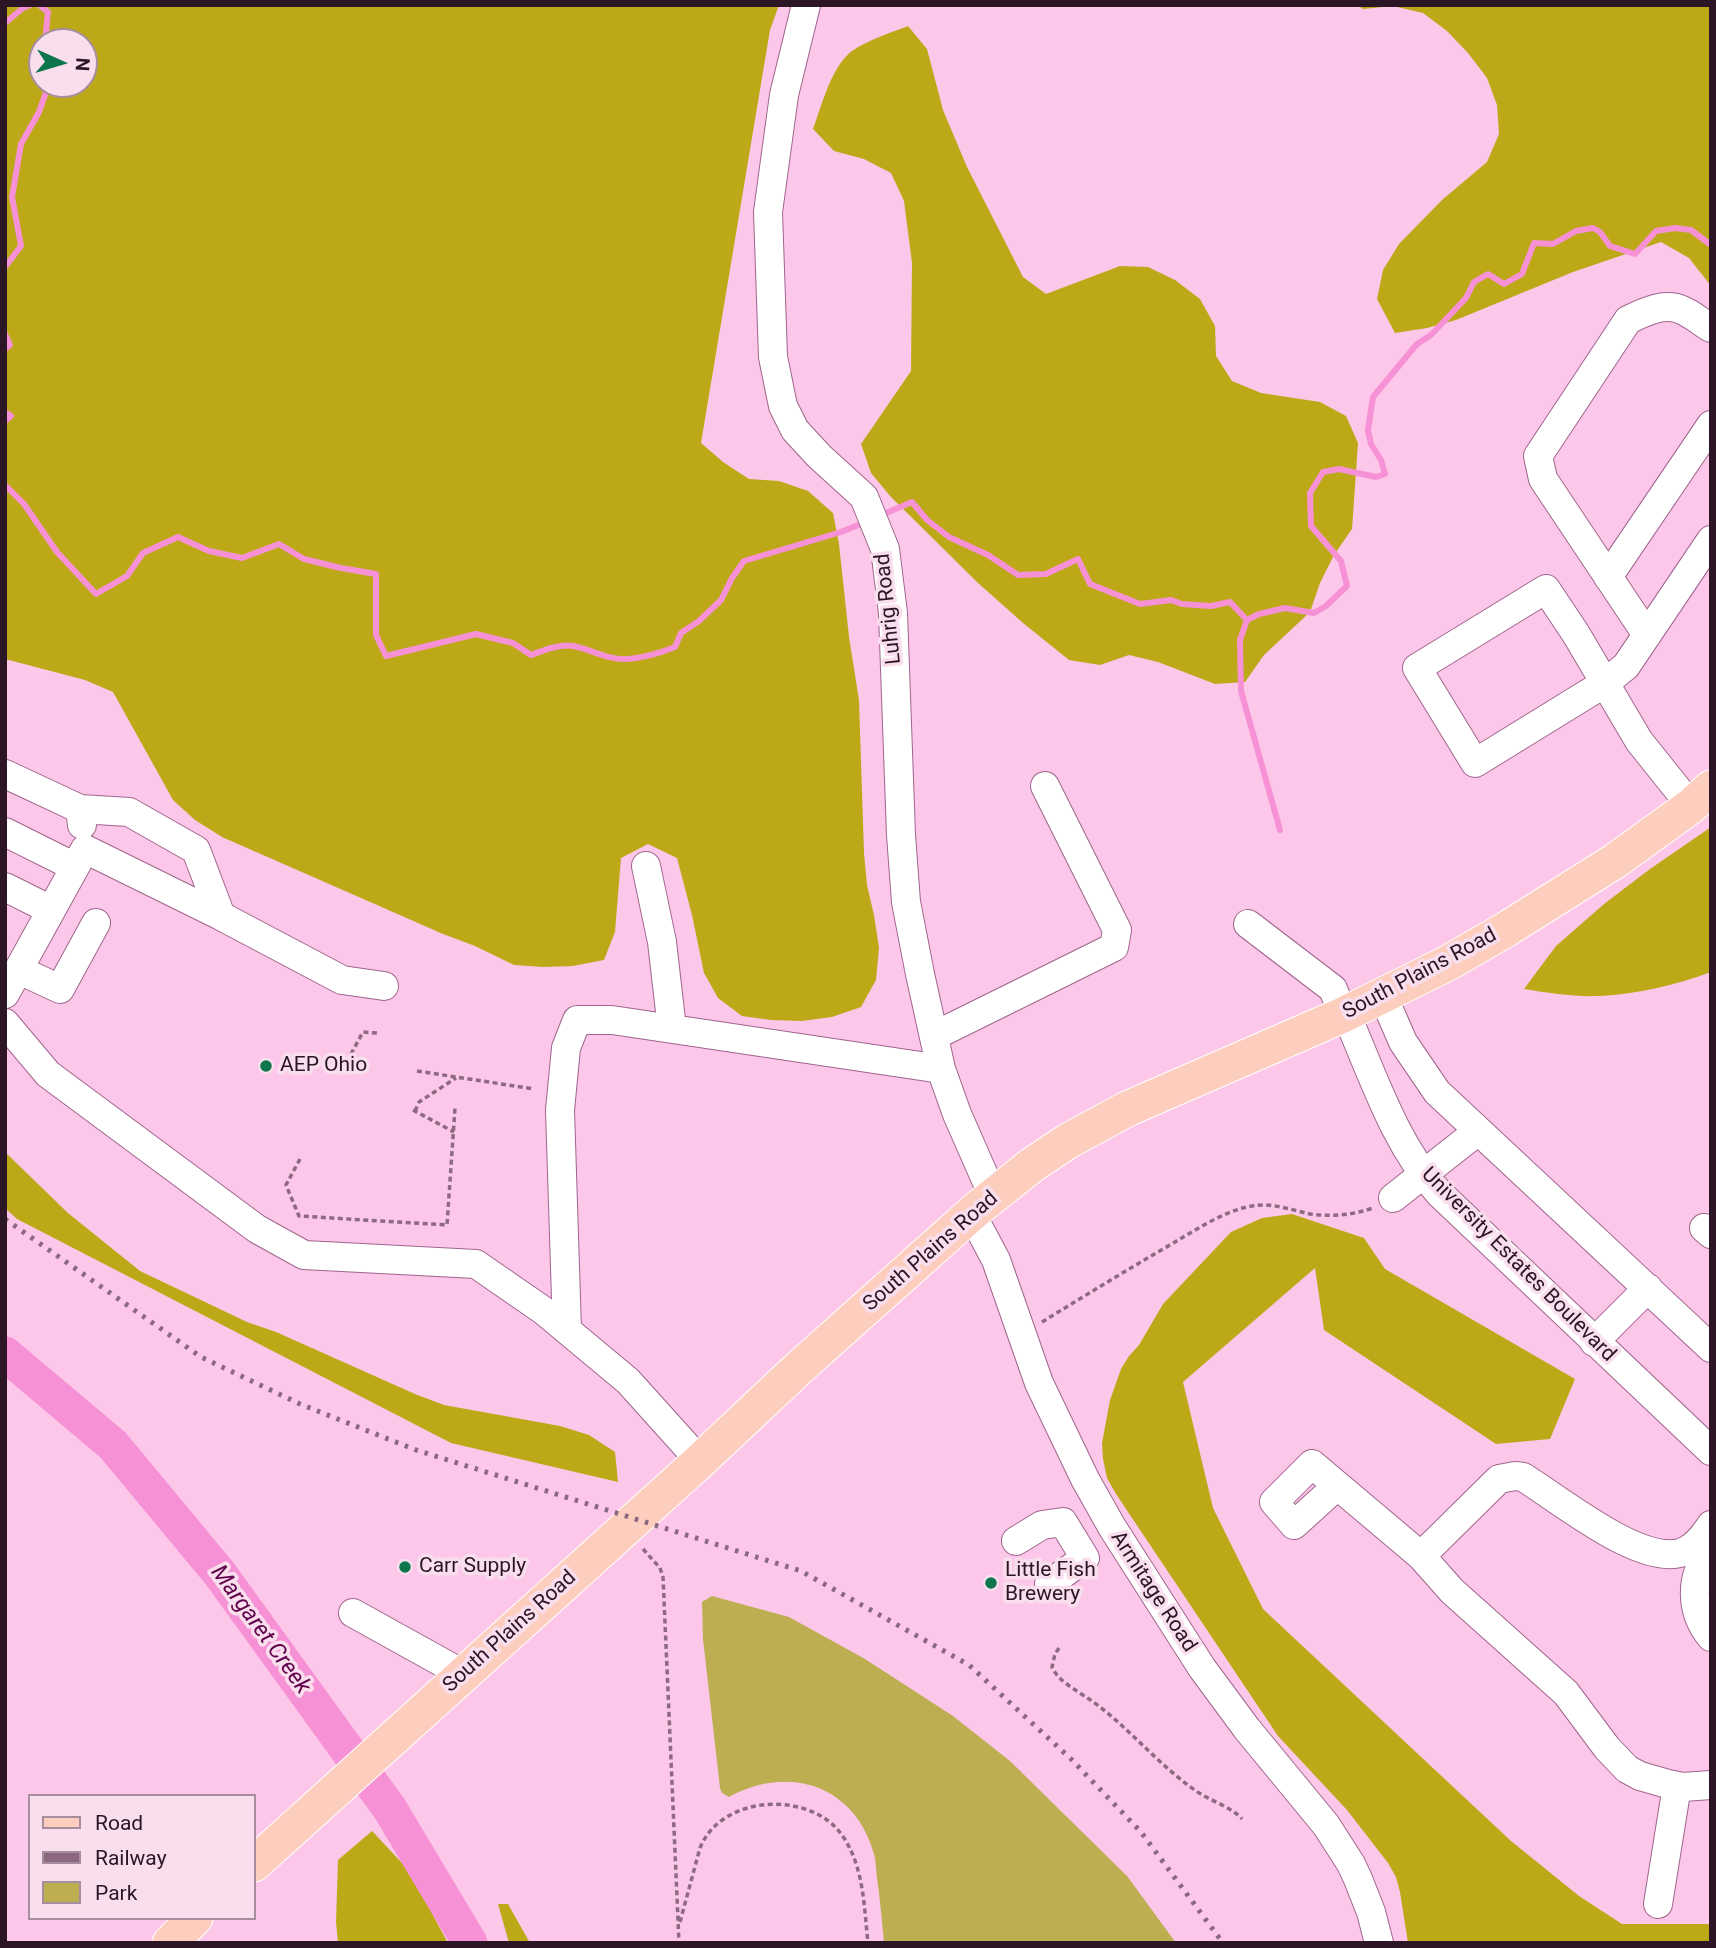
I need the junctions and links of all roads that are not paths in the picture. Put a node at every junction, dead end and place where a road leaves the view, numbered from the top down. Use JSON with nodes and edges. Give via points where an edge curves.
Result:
{"nodes":[{"id":1,"x":806,"y":5,"type":"edge"},
{"id":2,"x":1711,"y":328,"type":"edge"},
{"id":3,"x":1711,"y":425,"type":"edge"},
{"id":4,"x":1711,"y":540,"type":"edge"},
{"id":5,"x":1608,"y":576,"type":"junction"},
{"id":6,"x":1647,"y":635,"type":"junction"},
{"id":7,"x":1605,"y":682,"type":"junction"},
{"id":8,"x":5,"y":774,"type":"edge"},
{"id":9,"x":1045,"y":786,"type":"dead end"},
{"id":10,"x":1701,"y":797,"type":"edge"},
{"id":11,"x":80,"y":809,"type":"junction"},
{"id":12,"x":5,"y":832,"type":"edge"},
{"id":13,"x":80,"y":858,"type":"junction"},
{"id":14,"x":646,"y":866,"type":"dead end"},
{"id":15,"x":5,"y":887,"type":"edge"},
{"id":16,"x":51,"y":910,"type":"junction"},
{"id":17,"x":221,"y":916,"type":"junction"},
{"id":18,"x":96,"y":923,"type":"dead end"},
{"id":19,"x":1248,"y":924,"type":"dead end"},
{"id":20,"x":19,"y":970,"type":"junction"},
{"id":21,"x":384,"y":986,"type":"dead end"},
{"id":22,"x":5,"y":994,"type":"edge"},
{"id":23,"x":1384,"y":996,"type":"junction"},
{"id":24,"x":1345,"y":1014,"type":"junction"},
{"id":25,"x":5,"y":1023,"type":"edge"},
{"id":26,"x":672,"y":1029,"type":"junction"},
{"id":27,"x":934,"y":1036,"type":"junction"},
{"id":28,"x":942,"y":1069,"type":"junction"},
{"id":29,"x":1478,"y":1131,"type":"junction"},
{"id":30,"x":1422,"y":1175,"type":"junction"},
{"id":31,"x":1393,"y":1198,"type":"road end"},
{"id":32,"x":982,"y":1205,"type":"junction"},
{"id":33,"x":1648,"y":1288,"type":"junction"},
{"id":34,"x":567,"y":1330,"type":"junction"},
{"id":35,"x":1594,"y":1342,"type":"junction"},
{"id":36,"x":1711,"y":1348,"type":"edge"},
{"id":37,"x":1711,"y":1451,"type":"edge"},
{"id":38,"x":700,"y":1461,"type":"junction"},
{"id":39,"x":1337,"y":1486,"type":"dead end"},
{"id":40,"x":1711,"y":1525,"type":"edge"},
{"id":41,"x":1112,"y":1527,"type":"junction"},
{"id":42,"x":1016,"y":1541,"type":"dead end"},
{"id":43,"x":1078,"y":1546,"type":"junction"},
{"id":44,"x":1711,"y":1553,"type":"edge"},
{"id":45,"x":1421,"y":1556,"type":"junction"},
{"id":46,"x":1049,"y":1584,"type":"dead end"},
{"id":47,"x":353,"y":1613,"type":"dead end"},
{"id":48,"x":1711,"y":1637,"type":"edge"},
{"id":49,"x":463,"y":1674,"type":"junction"},
{"id":50,"x":1711,"y":1785,"type":"edge"},
{"id":51,"x":1677,"y":1786,"type":"junction"},
{"id":52,"x":256,"y":1862,"type":"edge"},
{"id":53,"x":1658,"y":1904,"type":"dead end"},
{"id":54,"x":193,"y":1920,"type":"edge"},
{"id":55,"x":170,"y":1943,"type":"edge"},
{"id":56,"x":1379,"y":1943,"type":"edge"}],
"edges":[{"from":1,"to":27,"type":"street","name":"Luhrig Road","via":[[783,95],[768,212],[773,357],[783,406],[795,430],[864,497],[885,550],[893,614],[906,902]]},
{"from":2,"to":5,"type":"street","via":[[1681,309],[1665,307],[1629,320],[1538,456],[1543,479]]},
{"from":3,"to":5,"type":"street"},
{"from":4,"to":6,"type":"street"},
{"from":5,"to":6,"type":"street"},
{"from":6,"to":7,"type":"street","via":[[1626,666]]},
{"from":7,"to":7,"type":"street","via":[[1546,589],[1418,668],[1475,763]]},
{"from":7,"to":10,"type":"street","via":[[1639,741]]},
{"from":8,"to":11,"type":"street"},
{"from":9,"to":27,"type":"street","via":[[1117,930],[1114,947]]},
{"from":10,"to":23,"type":"main road","name":"South Plains Road","via":[[1615,861],[1505,930]]},
{"from":11,"to":13,"type":"street"},
{"from":11,"to":17,"type":"street","via":[[129,813],[196,850]]},
{"from":12,"to":13,"type":"street"},
{"from":13,"to":16,"type":"street"},
{"from":13,"to":17,"type":"street"},
{"from":14,"to":26,"type":"street","via":[[662,942]]},
{"from":15,"to":16,"type":"street"},
{"from":16,"to":20,"type":"street"},
{"from":17,"to":21,"type":"street","via":[[342,980]]},
{"from":18,"to":20,"type":"street","via":[[60,989]]},
{"from":19,"to":24,"type":"street","name":"University Estates Boulevard","via":[[1333,989]]},
{"from":20,"to":22,"type":"street"},
{"from":23,"to":24,"type":"main road","name":"South Plains Road"},
{"from":23,"to":29,"type":"street","via":[[1404,1042],[1437,1092]]},
{"from":24,"to":30,"type":"street","name":"University Estates Boulevard"},
{"from":24,"to":32,"type":"main road","name":"South Plains Road","via":[[1127,1109],[1068,1141]]},
{"from":25,"to":34,"type":"street","via":[[48,1074],[271,1238],[304,1255],[476,1264]]},
{"from":26,"to":28,"type":"street"},
{"from":26,"to":34,"type":"street","via":[[578,1020],[566,1048],[561,1110]]},
{"from":27,"to":28,"type":"street","name":"Luhrig Road"},
{"from":28,"to":32,"type":"street","name":"Luhrig Road"},
{"from":29,"to":30,"type":"street"},
{"from":29,"to":33,"type":"street"},
{"from":30,"to":31,"type":"street"},
{"from":30,"to":35,"type":"street","name":"University Estates Boulevard"},
{"from":32,"to":38,"type":"main road","name":"South Plains Road"},
{"from":32,"to":41,"type":"street","name":"Armitage Road","via":[[1039,1383]]},
{"from":33,"to":35,"type":"street"},
{"from":33,"to":36,"type":"street"},
{"from":34,"to":38,"type":"street","via":[[628,1381]]},
{"from":35,"to":37,"type":"street","name":"University Estates Boulevard"},
{"from":38,"to":49,"type":"main road","name":"South Plains Road"},
{"from":39,"to":45,"type":"street"},
{"from":40,"to":45,"type":"street","via":[[1694,1546],[1680,1553],[1653,1553],[1615,1536],[1523,1477],[1507,1476]]},
{"from":41,"to":43,"type":"street"},
{"from":41,"to":56,"type":"street","name":"Armitage Road","via":[[1202,1668],[1326,1825],[1358,1879]]},
{"from":42,"to":43,"type":"street","via":[[1042,1525],[1063,1522]]},
{"from":43,"to":46,"type":"street","via":[[1085,1558]]},
{"from":44,"to":48,"type":"street","via":[[1696,1574],[1695,1591],[1698,1616]]},
{"from":45,"to":51,"type":"street","via":[[1452,1591],[1566,1693],[1617,1760],[1640,1776]]},
{"from":47,"to":49,"type":"street"},
{"from":49,"to":52,"type":"main road","name":"South Plains Road"},
{"from":50,"to":51,"type":"street"},
{"from":51,"to":53,"type":"street"},
{"from":54,"to":55,"type":"main road"}]}
